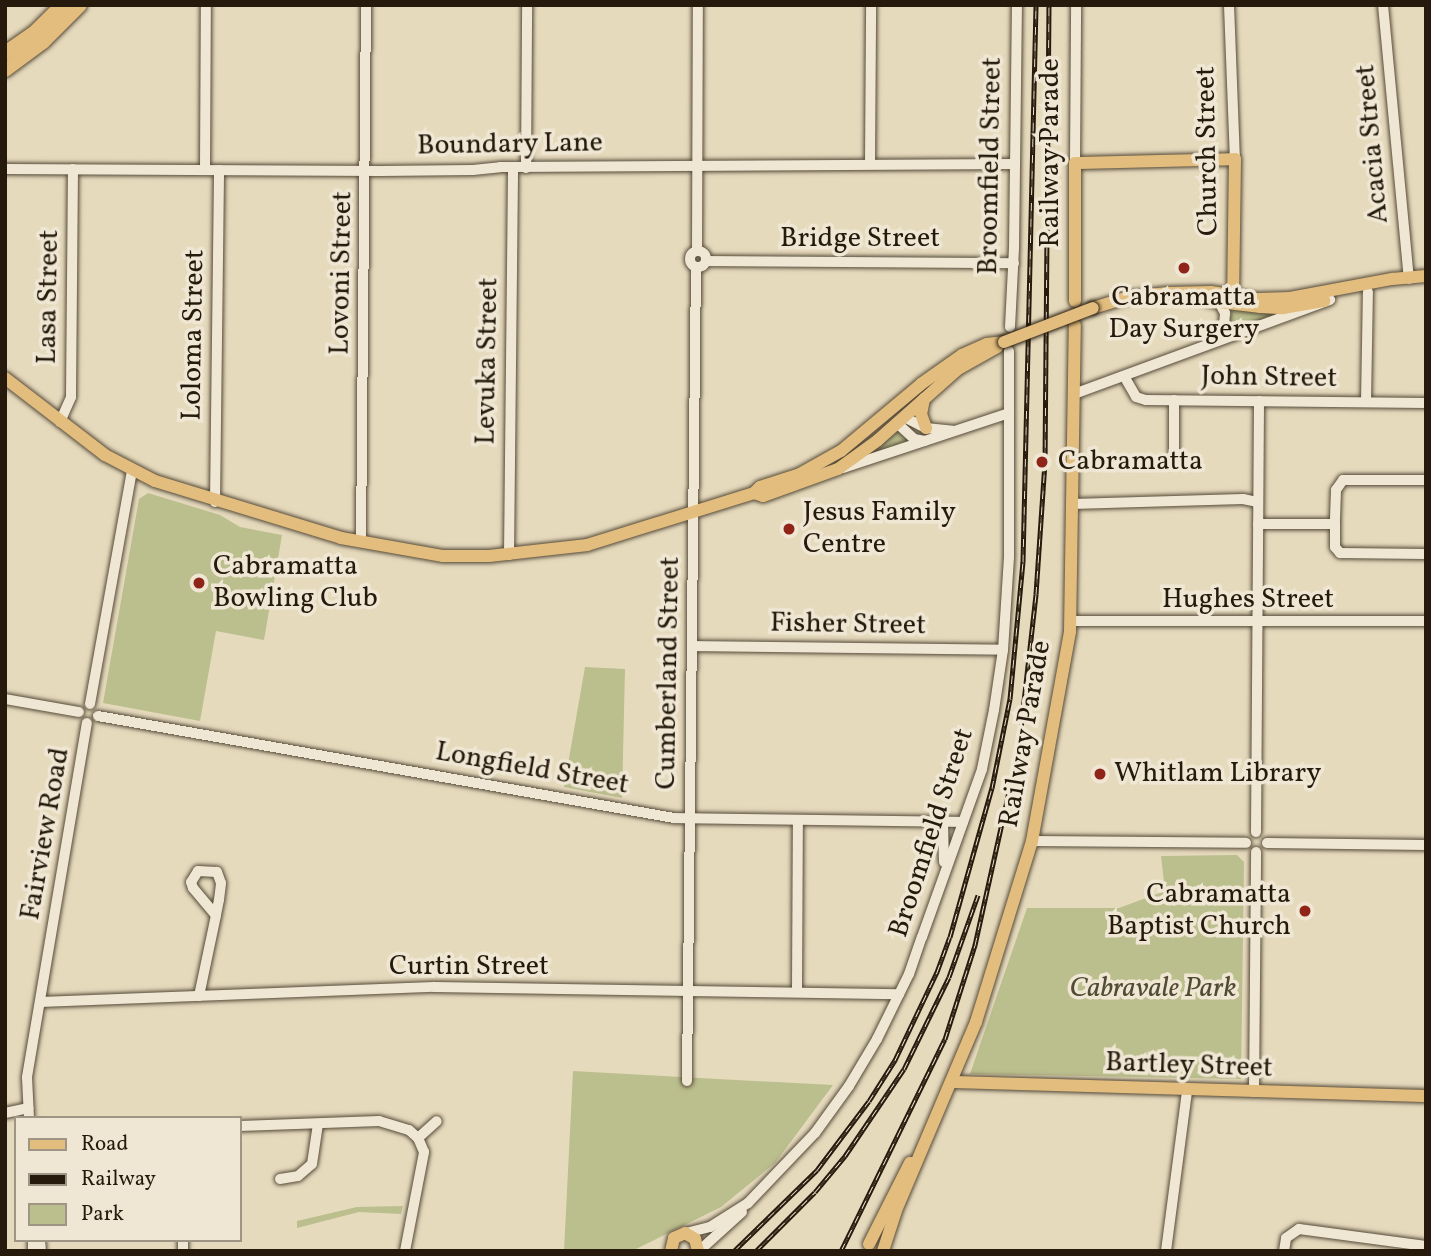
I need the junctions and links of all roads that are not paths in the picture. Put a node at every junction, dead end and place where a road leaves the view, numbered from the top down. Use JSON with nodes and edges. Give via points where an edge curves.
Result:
{"nodes":[{"id":1,"x":62,"y":5,"type":"edge"},
{"id":2,"x":80,"y":5,"type":"edge"},
{"id":3,"x":206,"y":5,"type":"edge"},
{"id":4,"x":366,"y":5,"type":"edge"},
{"id":5,"x":527,"y":5,"type":"edge"},
{"id":6,"x":698,"y":5,"type":"edge"},
{"id":7,"x":871,"y":5,"type":"edge"},
{"id":8,"x":1017,"y":5,"type":"edge"},
{"id":9,"x":1076,"y":5,"type":"edge"},
{"id":10,"x":1229,"y":5,"type":"edge"},
{"id":11,"x":1383,"y":5,"type":"edge"},
{"id":12,"x":5,"y":53,"type":"edge"},
{"id":13,"x":5,"y":70,"type":"edge"},
{"id":14,"x":1235,"y":159,"type":"junction"},
{"id":15,"x":1075,"y":163,"type":"junction"},
{"id":16,"x":870,"y":164,"type":"junction"},
{"id":17,"x":1015,"y":164,"type":"junction"},
{"id":18,"x":513,"y":167,"type":"junction"},
{"id":19,"x":697,"y":167,"type":"junction"},
{"id":20,"x":526,"y":168,"type":"junction"},
{"id":21,"x":5,"y":169,"type":"edge"},
{"id":22,"x":73,"y":169,"type":"junction"},
{"id":23,"x":205,"y":170,"type":"junction"},
{"id":24,"x":219,"y":170,"type":"junction"},
{"id":25,"x":365,"y":170,"type":"junction"},
{"id":26,"x":697,"y":251,"type":"junction"},
{"id":27,"x":706,"y":261,"type":"junction"},
{"id":28,"x":1014,"y":263,"type":"junction"},
{"id":29,"x":696,"y":267,"type":"junction"},
{"id":30,"x":1426,"y":276,"type":"edge"},
{"id":31,"x":1409,"y":279,"type":"junction"},
{"id":32,"x":1368,"y":292,"type":"junction"},
{"id":33,"x":1195,"y":294,"type":"junction"},
{"id":34,"x":1233,"y":295,"type":"junction"},
{"id":35,"x":1330,"y":300,"type":"junction"},
{"id":36,"x":1075,"y":302,"type":"dead end"},
{"id":37,"x":1219,"y":302,"type":"junction"},
{"id":38,"x":1075,"y":325,"type":"dead end"},
{"id":39,"x":1010,"y":327,"type":"dead end"},
{"id":40,"x":1208,"y":345,"type":"junction"},
{"id":41,"x":1006,"y":346,"type":"junction"},
{"id":42,"x":988,"y":348,"type":"junction"},
{"id":43,"x":1124,"y":376,"type":"junction"},
{"id":44,"x":5,"y":378,"type":"edge"},
{"id":45,"x":1074,"y":394,"type":"junction"},
{"id":46,"x":924,"y":399,"type":"junction"},
{"id":47,"x":1174,"y":400,"type":"junction"},
{"id":48,"x":1259,"y":401,"type":"junction"},
{"id":49,"x":1366,"y":402,"type":"junction"},
{"id":50,"x":1426,"y":403,"type":"edge"},
{"id":51,"x":1009,"y":413,"type":"junction"},
{"id":52,"x":896,"y":415,"type":"junction"},
{"id":53,"x":60,"y":422,"type":"junction"},
{"id":54,"x":926,"y":428,"type":"junction"},
{"id":55,"x":954,"y":431,"type":"junction"},
{"id":56,"x":929,"y":442,"type":"junction"},
{"id":57,"x":1174,"y":460,"type":"dead end"},
{"id":58,"x":838,"y":469,"type":"junction"},
{"id":59,"x":132,"y":470,"type":"junction"},
{"id":60,"x":1426,"y":480,"type":"edge"},
{"id":61,"x":754,"y":493,"type":"junction"},
{"id":62,"x":215,"y":502,"type":"junction"},
{"id":63,"x":1257,"y":502,"type":"junction"},
{"id":64,"x":1072,"y":504,"type":"junction"},
{"id":65,"x":694,"y":513,"type":"junction"},
{"id":66,"x":1258,"y":524,"type":"junction"},
{"id":67,"x":1335,"y":524,"type":"junction"},
{"id":68,"x":361,"y":541,"type":"junction"},
{"id":69,"x":1426,"y":554,"type":"edge"},
{"id":70,"x":509,"y":555,"type":"junction"},
{"id":71,"x":1071,"y":621,"type":"junction"},
{"id":72,"x":1426,"y":621,"type":"edge"},
{"id":73,"x":1257,"y":623,"type":"junction"},
{"id":74,"x":692,"y":646,"type":"junction"},
{"id":75,"x":1003,"y":650,"type":"junction"},
{"id":76,"x":5,"y":699,"type":"edge"},
{"id":77,"x":90,"y":704,"type":"junction"},
{"id":78,"x":79,"y":712,"type":"junction"},
{"id":79,"x":98,"y":716,"type":"junction"},
{"id":80,"x":87,"y":723,"type":"junction"},
{"id":81,"x":690,"y":820,"type":"junction"},
{"id":82,"x":798,"y":820,"type":"junction"},
{"id":83,"x":943,"y":822,"type":"junction"},
{"id":84,"x":963,"y":822,"type":"junction"},
{"id":85,"x":1256,"y":832,"type":"junction"},
{"id":86,"x":1032,"y":841,"type":"junction"},
{"id":87,"x":1246,"y":842,"type":"junction"},
{"id":88,"x":1267,"y":843,"type":"junction"},
{"id":89,"x":1426,"y":845,"type":"edge"},
{"id":90,"x":1256,"y":852,"type":"junction"},
{"id":91,"x":943,"y":877,"type":"junction"},
{"id":92,"x":216,"y":915,"type":"dead end"},
{"id":93,"x":688,"y":991,"type":"junction"},
{"id":94,"x":797,"y":991,"type":"junction"},
{"id":95,"x":899,"y":994,"type":"junction"},
{"id":96,"x":199,"y":996,"type":"junction"},
{"id":97,"x":40,"y":1002,"type":"junction"},
{"id":98,"x":687,"y":1081,"type":"dead end"},
{"id":99,"x":952,"y":1082,"type":"junction"},
{"id":100,"x":1187,"y":1091,"type":"junction"},
{"id":101,"x":1254,"y":1092,"type":"junction"},
{"id":102,"x":1426,"y":1096,"type":"edge"},
{"id":103,"x":5,"y":1112,"type":"edge"},
{"id":104,"x":29,"y":1113,"type":"edge"},
{"id":105,"x":437,"y":1121,"type":"dead end"},
{"id":106,"x":318,"y":1124,"type":"junction"},
{"id":107,"x":242,"y":1126,"type":"edge"},
{"id":108,"x":930,"y":1133,"type":"junction"},
{"id":109,"x":418,"y":1138,"type":"junction"},
{"id":110,"x":280,"y":1179,"type":"dead end"},
{"id":111,"x":757,"y":1196,"type":"junction"},
{"id":112,"x":895,"y":1213,"type":"junction"},
{"id":113,"x":685,"y":1233,"type":"junction"},
{"id":114,"x":671,"y":1245,"type":"edge"},
{"id":115,"x":1426,"y":1246,"type":"edge"},
{"id":116,"x":867,"y":1247,"type":"edge"},
{"id":117,"x":406,"y":1249,"type":"edge"},
{"id":118,"x":663,"y":1251,"type":"edge"},
{"id":119,"x":698,"y":1251,"type":"edge"},
{"id":120,"x":883,"y":1251,"type":"edge"},
{"id":121,"x":1166,"y":1251,"type":"edge"},
{"id":122,"x":1284,"y":1251,"type":"edge"}],
"edges":[{"from":1,"to":12,"type":"highway"},
{"from":2,"to":13,"type":"highway"},
{"from":3,"to":23,"type":"street"},
{"from":4,"to":25,"type":"street","name":"Lovoni Street"},
{"from":5,"to":20,"type":"street"},
{"from":6,"to":19,"type":"street"},
{"from":7,"to":16,"type":"street"},
{"from":8,"to":17,"type":"street","name":"Broomfield Street"},
{"from":9,"to":15,"type":"street","name":"Railway Parade"},
{"from":10,"to":14,"type":"street","name":"Church Street"},
{"from":11,"to":31,"type":"street","name":"Acacia Street"},
{"from":14,"to":15,"type":"main road"},
{"from":14,"to":34,"type":"main road","name":"Church Street"},
{"from":15,"to":36,"type":"main road","name":"Railway Parade"},
{"from":16,"to":17,"type":"street","name":"Boundary Lane"},
{"from":16,"to":19,"type":"street","name":"Boundary Lane"},
{"from":17,"to":28,"type":"street","name":"Broomfield Street"},
{"from":18,"to":20,"type":"street","name":"Boundary Lane"},
{"from":18,"to":25,"type":"street","name":"Boundary Lane"},
{"from":18,"to":70,"type":"street","name":"Levuka Street"},
{"from":19,"to":20,"type":"street","name":"Boundary Lane"},
{"from":19,"to":26,"type":"street"},
{"from":21,"to":22,"type":"street","name":"Boundary Lane"},
{"from":22,"to":23,"type":"street","name":"Boundary Lane"},
{"from":22,"to":53,"type":"street","name":"Lasa Street","via":[[71,397]]},
{"from":23,"to":24,"type":"street","name":"Boundary Lane"},
{"from":24,"to":25,"type":"street","name":"Boundary Lane"},
{"from":24,"to":62,"type":"street","name":"Loloma Street"},
{"from":25,"to":68,"type":"street","name":"Lovoni Street"},
{"from":26,"to":27,"type":"street","via":[[704,253]]},
{"from":26,"to":29,"type":"street","via":[[690,258]]},
{"from":27,"to":28,"type":"street","name":"Bridge Street"},
{"from":27,"to":29,"type":"street"},
{"from":28,"to":39,"type":"street","name":"Broomfield Street"},
{"from":29,"to":65,"type":"street","name":"Cumberland Street"},
{"from":30,"to":31,"type":"main road"},
{"from":31,"to":32,"type":"main road"},
{"from":31,"to":34,"type":"main road","via":[[1294,298]]},
{"from":32,"to":35,"type":"main road"},
{"from":32,"to":49,"type":"street"},
{"from":33,"to":34,"type":"main road"},
{"from":33,"to":37,"type":"main road"},
{"from":33,"to":41,"type":"main road","bridge":true,"via":[[1148,295],[1093,308]]},
{"from":35,"to":37,"type":"main road","via":[[1283,308]]},
{"from":35,"to":40,"type":"street"},
{"from":37,"to":40,"type":"street","via":[[1225,313],[1224,325]]},
{"from":38,"to":45,"type":"main road","name":"Railway Parade"},
{"from":40,"to":43,"type":"street"},
{"from":41,"to":42,"type":"main road"},
{"from":41,"to":51,"type":"street","name":"Broomfield Street"},
{"from":42,"to":46,"type":"main road"},
{"from":42,"to":52,"type":"main road","via":[[943,367]]},
{"from":43,"to":45,"type":"street"},
{"from":43,"to":47,"type":"street","name":"John Street","via":[[1136,397]]},
{"from":44,"to":53,"type":"main road"},
{"from":45,"to":64,"type":"main road","name":"Railway Parade"},
{"from":46,"to":52,"type":"main road"},
{"from":46,"to":54,"type":"main road","via":[[921,414]]},
{"from":47,"to":48,"type":"street","name":"John Street"},
{"from":47,"to":57,"type":"street"},
{"from":48,"to":49,"type":"street","name":"John Street"},
{"from":48,"to":63,"type":"street"},
{"from":49,"to":50,"type":"street","name":"John Street"},
{"from":51,"to":55,"type":"street"},
{"from":51,"to":75,"type":"street","name":"Broomfield Street","via":[[1009,557]]},
{"from":52,"to":54,"type":"street"},
{"from":52,"to":56,"type":"street","via":[[914,439]]},
{"from":52,"to":58,"type":"main road"},
{"from":52,"to":61,"type":"main road","via":[[798,475]]},
{"from":53,"to":59,"type":"main road"},
{"from":54,"to":55,"type":"street"},
{"from":55,"to":56,"type":"street"},
{"from":56,"to":58,"type":"street"},
{"from":58,"to":61,"type":"main road","via":[[762,496]]},
{"from":59,"to":62,"type":"main road"},
{"from":59,"to":77,"type":"street"},
{"from":60,"to":67,"type":"street","via":[[1343,480],[1336,490]]},
{"from":61,"to":65,"type":"main road"},
{"from":62,"to":68,"type":"main road"},
{"from":63,"to":64,"type":"street"},
{"from":63,"to":66,"type":"street"},
{"from":64,"to":71,"type":"main road","name":"Railway Parade"},
{"from":65,"to":70,"type":"main road","via":[[587,545]]},
{"from":65,"to":74,"type":"street","name":"Cumberland Street"},
{"from":66,"to":67,"type":"street"},
{"from":66,"to":73,"type":"street"},
{"from":67,"to":69,"type":"street","via":[[1339,553]]},
{"from":68,"to":70,"type":"main road","via":[[443,556]]},
{"from":71,"to":73,"type":"street","name":"Hughes Street"},
{"from":71,"to":86,"type":"main road","name":"Railway Parade"},
{"from":72,"to":73,"type":"street","name":"Hughes Street"},
{"from":73,"to":85,"type":"street"},
{"from":74,"to":75,"type":"street","name":"Fisher Street"},
{"from":74,"to":81,"type":"street","name":"Cumberland Street"},
{"from":75,"to":84,"type":"street","name":"Broomfield Street","via":[[985,756]]},
{"from":76,"to":78,"type":"street"},
{"from":77,"to":78,"type":"street"},
{"from":77,"to":79,"type":"street","via":[[97,708]]},
{"from":78,"to":80,"type":"street"},
{"from":79,"to":80,"type":"street"},
{"from":79,"to":81,"type":"street","name":"Longfield Street"},
{"from":80,"to":97,"type":"street","name":"Fairview Road"},
{"from":81,"to":82,"type":"street","name":"Longfield Street"},
{"from":81,"to":93,"type":"street","name":"Cumberland Street"},
{"from":82,"to":83,"type":"street","name":"Longfield Street"},
{"from":82,"to":94,"type":"street"},
{"from":83,"to":84,"type":"street","name":"Longfield Street"},
{"from":83,"to":91,"type":"street"},
{"from":84,"to":91,"type":"street","name":"Broomfield Street"},
{"from":85,"to":87,"type":"street"},
{"from":85,"to":88,"type":"street","via":[[1264,835]]},
{"from":86,"to":87,"type":"street"},
{"from":86,"to":99,"type":"main road","name":"Railway Parade","via":[[1006,935]]},
{"from":87,"to":90,"type":"street"},
{"from":88,"to":89,"type":"street"},
{"from":88,"to":90,"type":"street"},
{"from":90,"to":101,"type":"street"},
{"from":91,"to":95,"type":"street","name":"Broomfield Street"},
{"from":92,"to":96,"type":"street"},
{"from":93,"to":94,"type":"street","name":"Curtin Street"},
{"from":93,"to":96,"type":"street","name":"Curtin Street","via":[[434,988]]},
{"from":93,"to":98,"type":"street","name":"Cumberland Street"},
{"from":94,"to":95,"type":"street","name":"Curtin Street"},
{"from":95,"to":111,"type":"street","name":"Broomfield Street","via":[[849,1086],[815,1133]]},
{"from":96,"to":97,"type":"street","name":"Curtin Street"},
{"from":97,"to":104,"type":"street","name":"Fairview Road","via":[[27,1077]]},
{"from":99,"to":100,"type":"main road","name":"Bartley Street"},
{"from":99,"to":108,"type":"main road","name":"Railway Parade"},
{"from":100,"to":101,"type":"main road","name":"Bartley Street"},
{"from":100,"to":121,"type":"street"},
{"from":101,"to":102,"type":"main road","name":"Bartley Street"},
{"from":103,"to":104,"type":"street"},
{"from":105,"to":109,"type":"street"},
{"from":106,"to":107,"type":"street"},
{"from":106,"to":109,"type":"street","via":[[379,1121],[409,1130]]},
{"from":106,"to":110,"type":"street","via":[[312,1164],[298,1176]]},
{"from":108,"to":112,"type":"main road","name":"Railway Parade"},
{"from":108,"to":116,"type":"main road","name":"Railway Parade","via":[[905,1171]]},
{"from":109,"to":117,"type":"street","via":[[424,1152]]},
{"from":111,"to":113,"type":"street","via":[[710,1227]]},
{"from":111,"to":119,"type":"street"},
{"from":112,"to":116,"type":"main road"},
{"from":112,"to":120,"type":"main road","name":"Railway Parade"},
{"from":113,"to":114,"type":"main road"},
{"from":113,"to":119,"type":"main road","via":[[697,1241]]},
{"from":114,"to":118,"type":"main road"},
{"from":115,"to":122,"type":"street","via":[[1299,1229],[1286,1238]]}]}
